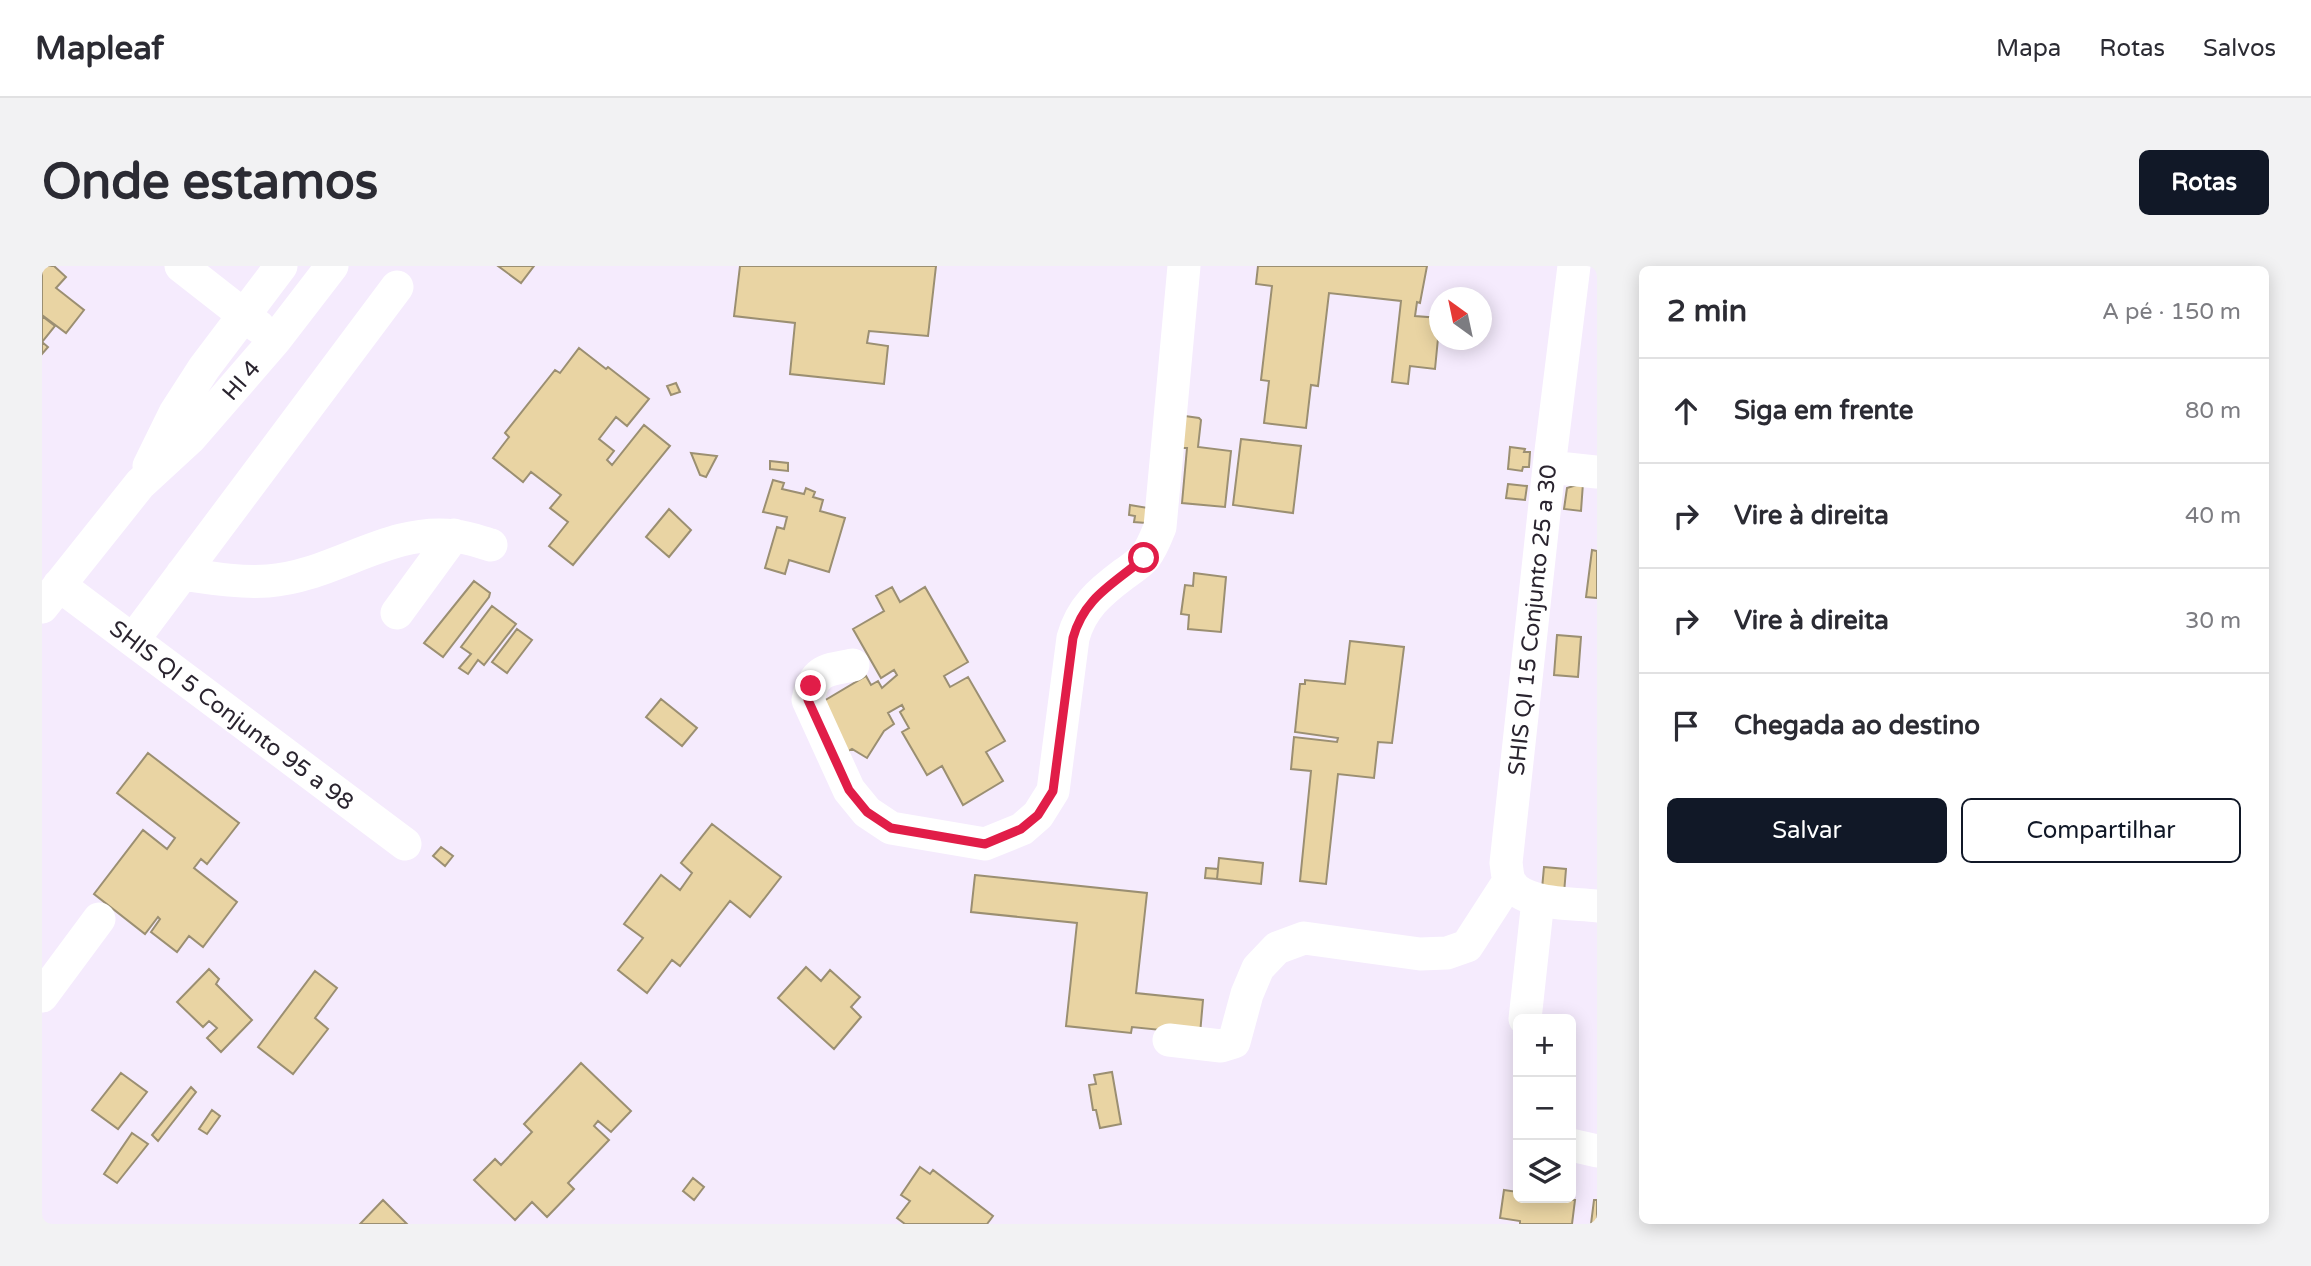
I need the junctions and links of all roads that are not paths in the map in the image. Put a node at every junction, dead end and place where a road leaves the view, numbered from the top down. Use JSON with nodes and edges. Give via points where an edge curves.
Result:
{"nodes":[{"id":1,"x":181,"y":266,"type":"edge"},
{"id":2,"x":281,"y":266,"type":"edge"},
{"id":3,"x":332,"y":266,"type":"edge"},
{"id":4,"x":1184,"y":266,"type":"edge"},
{"id":5,"x":1574,"y":266,"type":"edge"},
{"id":6,"x":397,"y":287,"type":"dead end"},
{"id":7,"x":243,"y":314,"type":"junction"},
{"id":8,"x":275,"y":340,"type":"junction"},
{"id":9,"x":1549,"y":467,"type":"junction"},
{"id":10,"x":1597,"y":472,"type":"edge"},
{"id":11,"x":141,"y":484,"type":"junction"},
{"id":12,"x":454,"y":535,"type":"junction"},
{"id":13,"x":492,"y":545,"type":"dead end"},
{"id":14,"x":182,"y":574,"type":"junction"},
{"id":15,"x":50,"y":596,"type":"edge"},
{"id":16,"x":397,"y":612,"type":"dead end"},
{"id":17,"x":133,"y":640,"type":"junction"},
{"id":18,"x":853,"y":665,"type":"dead end"},
{"id":19,"x":405,"y":844,"type":"dead end"},
{"id":20,"x":1509,"y":881,"type":"junction"},
{"id":21,"x":1538,"y":900,"type":"junction"},
{"id":22,"x":1597,"y":906,"type":"edge"},
{"id":23,"x":99,"y":919,"type":"dead end"},
{"id":24,"x":42,"y":996,"type":"edge"},
{"id":25,"x":1526,"y":1014,"type":"edge"},
{"id":26,"x":1169,"y":1040,"type":"dead end"},
{"id":27,"x":1576,"y":1146,"type":"edge"},
{"id":28,"x":1597,"y":1151,"type":"edge"}],
"edges":[{"from":1,"to":7,"type":"street"},
{"from":2,"to":7,"type":"street","name":"HI 4"},
{"from":3,"to":8,"type":"street","name":"HI 4"},
{"from":4,"to":18,"type":"street","via":[[1160,527],[1144,558],[1094,600],[1078,620],[1053,791],[1038,815],[1021,829],[985,844],[891,828],[867,812],[849,790],[808,700],[817,675]]},
{"from":5,"to":9,"type":"street","name":"SHIS QI 15 Conjunto 25 a 30"},
{"from":6,"to":14,"type":"street"},
{"from":7,"to":8,"type":"street"},
{"from":7,"to":11,"type":"street","name":"HI 4","via":[[176,413]]},
{"from":8,"to":11,"type":"street","name":"HI 4","via":[[191,437]]},
{"from":9,"to":10,"type":"street"},
{"from":9,"to":20,"type":"street","name":"SHIS QI 15 Conjunto 25 a 30","via":[[1506,863]]},
{"from":11,"to":15,"type":"street","name":"HI 4"},
{"from":12,"to":13,"type":"street"},
{"from":12,"to":14,"type":"street","via":[[392,542],[320,570],[269,581]]},
{"from":12,"to":16,"type":"street"},
{"from":14,"to":17,"type":"street"},
{"from":15,"to":17,"type":"street","name":"SHIS QI 5 Conjunto 95 a 98"},
{"from":17,"to":19,"type":"street","name":"SHIS QI 5 Conjunto 95 a 98"},
{"from":20,"to":21,"type":"street"},
{"from":20,"to":26,"type":"street","via":[[1467,946],[1447,953],[1420,954],[1304,938],[1277,948],[1258,968],[1234,1042],[1221,1046]]},
{"from":21,"to":22,"type":"street"},
{"from":21,"to":25,"type":"street"},
{"from":23,"to":24,"type":"street"},
{"from":27,"to":28,"type":"street"}]}
